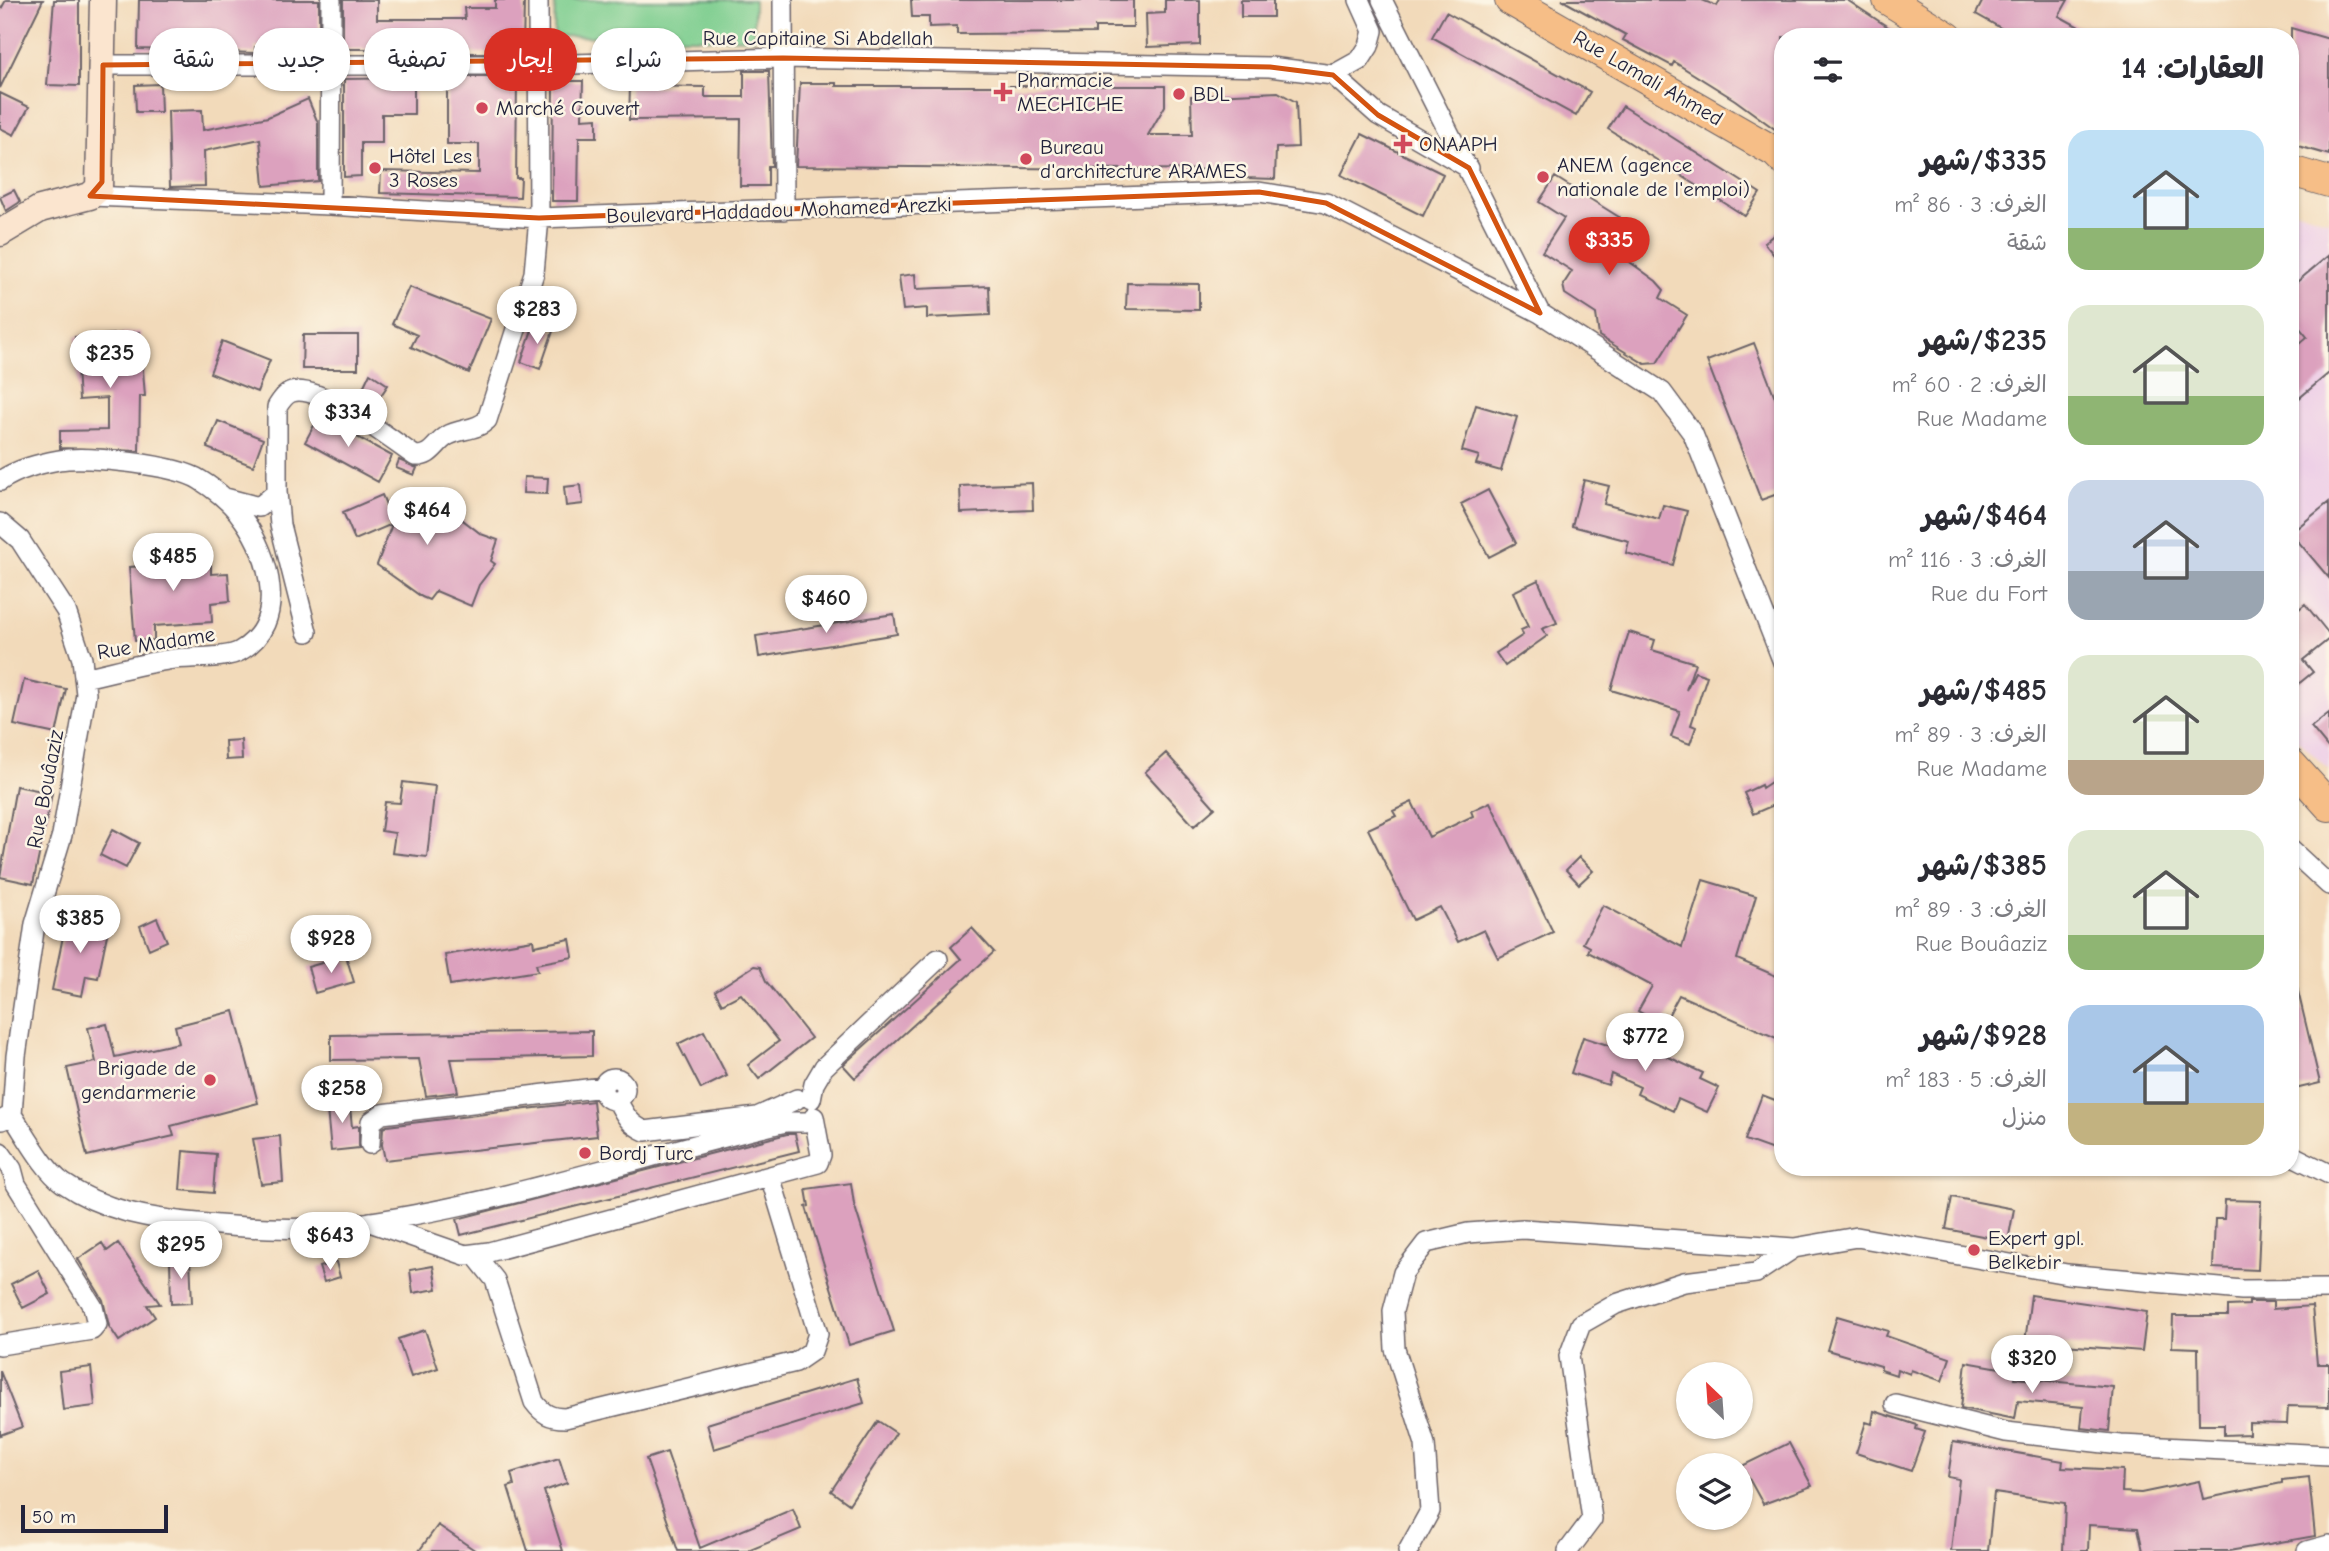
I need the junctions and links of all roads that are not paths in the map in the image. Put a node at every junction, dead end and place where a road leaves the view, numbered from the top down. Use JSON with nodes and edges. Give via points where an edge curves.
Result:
{"nodes":[{"id":1,"x":103,"y":0,"type":"edge"},
{"id":2,"x":331,"y":0,"type":"edge"},
{"id":3,"x":538,"y":0,"type":"edge"},
{"id":4,"x":783,"y":0,"type":"edge"},
{"id":5,"x":1359,"y":0,"type":"edge"},
{"id":6,"x":1382,"y":0,"type":"edge"},
{"id":7,"x":1510,"y":0,"type":"edge"},
{"id":8,"x":1888,"y":0,"type":"edge"},
{"id":9,"x":331,"y":28,"type":"edge"},
{"id":10,"x":538,"y":28,"type":"edge"},
{"id":11,"x":1933,"y":28,"type":"edge"},
{"id":12,"x":783,"y":58,"type":"junction"},
{"id":13,"x":1360,"y":60,"type":"junction"},
{"id":14,"x":577,"y":64,"type":"edge"},
{"id":15,"x":103,"y":65,"type":"junction"},
{"id":16,"x":253,"y":65,"type":"edge"},
{"id":17,"x":350,"y":65,"type":"edge"},
{"id":18,"x":484,"y":65,"type":"edge"},
{"id":19,"x":1332,"y":75,"type":"junction"},
{"id":20,"x":331,"y":91,"type":"edge"},
{"id":21,"x":537,"y":91,"type":"edge"},
{"id":22,"x":1359,"y":100,"type":"junction"},
{"id":23,"x":1774,"y":151,"type":"edge"},
{"id":24,"x":1469,"y":168,"type":"junction"},
{"id":25,"x":2299,"y":173,"type":"edge"},
{"id":26,"x":2329,"y":182,"type":"edge"},
{"id":27,"x":90,"y":196,"type":"junction"},
{"id":28,"x":330,"y":205,"type":"junction"},
{"id":29,"x":784,"y":210,"type":"junction"},
{"id":30,"x":539,"y":218,"type":"junction"},
{"id":31,"x":0,"y":233,"type":"edge"},
{"id":32,"x":1540,"y":313,"type":"junction"},
{"id":33,"x":0,"y":481,"type":"edge"},
{"id":34,"x":278,"y":492,"type":"junction"},
{"id":35,"x":225,"y":498,"type":"junction"},
{"id":36,"x":0,"y":523,"type":"edge"},
{"id":37,"x":307,"y":632,"type":"dead end"},
{"id":38,"x":1774,"y":639,"type":"edge"},
{"id":39,"x":84,"y":678,"type":"junction"},
{"id":40,"x":2299,"y":773,"type":"edge"},
{"id":41,"x":2329,"y":806,"type":"edge"},
{"id":42,"x":2299,"y":857,"type":"edge"},
{"id":43,"x":2329,"y":885,"type":"edge"},
{"id":44,"x":938,"y":959,"type":"dead end"},
{"id":45,"x":807,"y":1109,"type":"junction"},
{"id":46,"x":6,"y":1119,"type":"edge"},
{"id":47,"x":370,"y":1144,"type":"dead end"},
{"id":48,"x":0,"y":1152,"type":"edge"},
{"id":49,"x":2299,"y":1159,"type":"edge"},
{"id":50,"x":2329,"y":1174,"type":"edge"},
{"id":51,"x":770,"y":1176,"type":"junction"},
{"id":52,"x":368,"y":1221,"type":"junction"},
{"id":53,"x":1794,"y":1248,"type":"junction"},
{"id":54,"x":475,"y":1255,"type":"junction"},
{"id":55,"x":2329,"y":1289,"type":"edge"},
{"id":56,"x":0,"y":1345,"type":"edge"},
{"id":57,"x":1895,"y":1405,"type":"dead end"},
{"id":58,"x":2329,"y":1455,"type":"edge"},
{"id":59,"x":2329,"y":1545,"type":"edge"},
{"id":60,"x":1408,"y":1551,"type":"edge"},
{"id":61,"x":1568,"y":1551,"type":"edge"},
{"id":62,"x":2307,"y":1551,"type":"edge"}],
"edges":[{"from":1,"to":15,"type":"main road"},
{"from":2,"to":9,"type":"street"},
{"from":3,"to":10,"type":"street"},
{"from":4,"to":12,"type":"street"},
{"from":5,"to":13,"type":"street","via":[[1373,31]]},
{"from":6,"to":24,"type":"street"},
{"from":7,"to":23,"type":"main road","name":"Rue Lamali Ahmed"},
{"from":8,"to":11,"type":"main road"},
{"from":12,"to":14,"type":"street","name":"Rue Capitaine Si Abdellah"},
{"from":12,"to":19,"type":"street","name":"Rue Capitaine Si Abdellah","via":[[1270,67]]},
{"from":12,"to":29,"type":"street"},
{"from":13,"to":19,"type":"street"},
{"from":13,"to":22,"type":"street","via":[[1352,80]]},
{"from":15,"to":16,"type":"street","name":"Rue Capitaine Si Abdellah"},
{"from":15,"to":27,"type":"main road","via":[[102,182]]},
{"from":17,"to":18,"type":"street","name":"Rue Capitaine Si Abdellah"},
{"from":19,"to":22,"type":"street"},
{"from":20,"to":28,"type":"street"},
{"from":21,"to":30,"type":"street"},
{"from":22,"to":24,"type":"street"},
{"from":24,"to":32,"type":"street"},
{"from":25,"to":26,"type":"main road"},
{"from":27,"to":28,"type":"street","name":"Boulevard Haddadou Mohamed Arezki"},
{"from":27,"to":31,"type":"main road","name":"Boulevard Haddadou Mohamed Arezki","via":[[40,209]]},
{"from":28,"to":30,"type":"street","name":"Boulevard Haddadou Mohamed Arezki"},
{"from":29,"to":30,"type":"street","name":"Boulevard Haddadou Mohamed Arezki"},
{"from":29,"to":32,"type":"street","name":"Boulevard Haddadou Mohamed Arezki","via":[[1259,192],[1326,203]]},
{"from":30,"to":34,"type":"street","via":[[534,273],[488,420],[446,436],[430,453],[415,456],[321,396],[293,392],[277,407]]},
{"from":32,"to":38,"type":"street","name":"Boulevard Haddadou Mohamed Arezki","via":[[1661,392],[1693,434]]},
{"from":33,"to":35,"type":"street","name":"Rue Madame","via":[[27,467],[62,460],[120,462],[181,471]]},
{"from":34,"to":35,"type":"street","via":[[259,507]]},
{"from":34,"to":37,"type":"street","via":[[281,524]]},
{"from":35,"to":39,"type":"street","name":"Rue Madame","via":[[244,519],[267,571],[271,602],[260,635],[238,653],[167,660]]},
{"from":36,"to":39,"type":"street","name":"Rue Bouâaziz","via":[[20,540],[66,611]]},
{"from":39,"to":46,"type":"street","name":"Rue Bouâaziz","via":[[86,694],[62,835],[35,924]]},
{"from":40,"to":41,"type":"main road"},
{"from":42,"to":43,"type":"street"},
{"from":44,"to":45,"type":"street","via":[[818,1074]]},
{"from":45,"to":47,"type":"street","via":[[645,1131],[634,1126],[610,1093],[382,1114],[371,1122]]},
{"from":45,"to":51,"type":"street","via":[[821,1155],[818,1163]]},
{"from":45,"to":52,"type":"street","via":[[786,1122],[479,1199]]},
{"from":46,"to":52,"type":"street","via":[[59,1181],[92,1201],[153,1219],[250,1228]]},
{"from":48,"to":56,"type":"street","via":[[93,1307],[97,1324],[92,1330]]},
{"from":49,"to":50,"type":"street"},
{"from":51,"to":54,"type":"street"},
{"from":51,"to":54,"type":"street","via":[[818,1334],[812,1351],[796,1363],[554,1418],[542,1413],[534,1402],[495,1280]]},
{"from":52,"to":54,"type":"street"},
{"from":53,"to":55,"type":"street","via":[[1857,1237],[2067,1274],[2242,1290]]},
{"from":53,"to":60,"type":"street","via":[[1523,1229],[1468,1233],[1426,1243],[1403,1272],[1393,1311],[1395,1349],[1425,1444],[1430,1511]]},
{"from":53,"to":61,"type":"street","via":[[1756,1273],[1684,1282],[1616,1304],[1581,1324],[1569,1356],[1592,1519]]},
{"from":57,"to":58,"type":"street","via":[[2006,1432],[2121,1445]]},
{"from":59,"to":62,"type":"street"}]}
